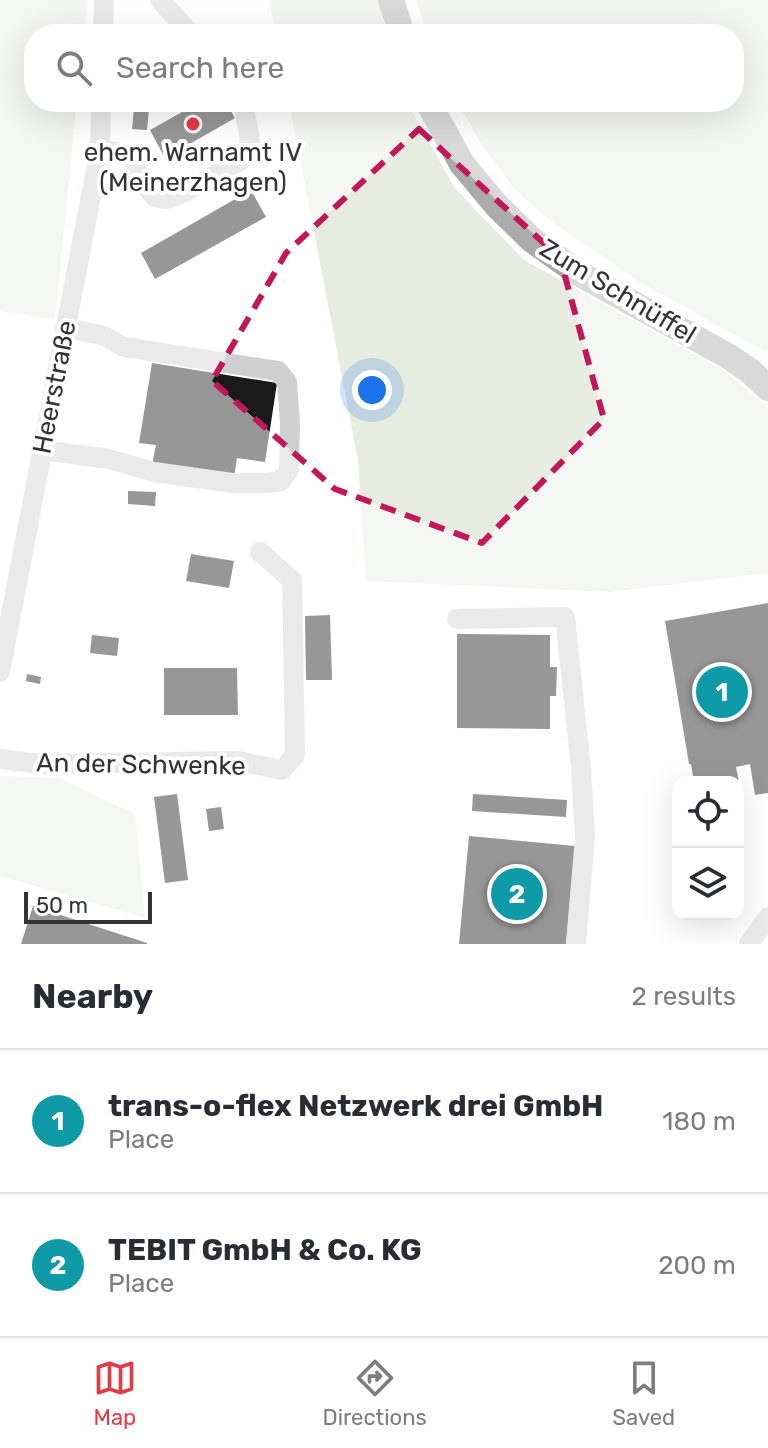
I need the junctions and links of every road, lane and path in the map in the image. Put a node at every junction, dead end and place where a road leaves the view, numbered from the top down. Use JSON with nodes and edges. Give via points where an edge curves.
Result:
{"nodes":[{"id":1,"x":104,"y":0,"type":"edge"},
{"id":2,"x":160,"y":0,"type":"edge"},
{"id":3,"x":391,"y":0,"type":"edge"},
{"id":4,"x":103,"y":24,"type":"edge"},
{"id":5,"x":182,"y":24,"type":"edge"},
{"id":6,"x":399,"y":24,"type":"edge"},
{"id":7,"x":101,"y":112,"type":"edge"},
{"id":8,"x":245,"y":112,"type":"edge"},
{"id":9,"x":433,"y":112,"type":"edge"},
{"id":10,"x":100,"y":149,"type":"junction"},
{"id":11,"x":65,"y":328,"type":"junction"},
{"id":12,"x":768,"y":388,"type":"edge"},
{"id":13,"x":42,"y":450,"type":"junction"},
{"id":14,"x":260,"y":552,"type":"dead end"},
{"id":15,"x":457,"y":619,"type":"dead end"},
{"id":16,"x":0,"y":672,"type":"edge"},
{"id":17,"x":0,"y":759,"type":"edge"},
{"id":18,"x":768,"y":917,"type":"edge"},
{"id":19,"x":576,"y":944,"type":"edge"},
{"id":20,"x":749,"y":944,"type":"edge"}],
"edges":[{"from":1,"to":4,"type":"street"},
{"from":2,"to":5,"type":"street"},
{"from":3,"to":6,"type":"main road"},
{"from":7,"to":10,"type":"street","name":"Heerstraße"},
{"from":8,"to":10,"type":"street","via":[[248,152],[168,199],[155,197],[145,186],[132,159]]},
{"from":9,"to":12,"type":"main road","name":"Zum Schnüffel","via":[[462,164],[532,240],[578,273],[728,356]]},
{"from":10,"to":11,"type":"street","name":"Heerstraße"},
{"from":11,"to":13,"type":"street","name":"Heerstraße"},
{"from":11,"to":13,"type":"street","via":[[102,335],[124,347],[278,371],[287,382],[289,470],[281,481],[232,483]]},
{"from":13,"to":16,"type":"street","name":"Heerstraße"},
{"from":14,"to":17,"type":"street","name":"An der Schwenke","via":[[292,580],[295,755],[282,770],[238,761],[39,764]]},
{"from":15,"to":19,"type":"street","via":[[565,617],[585,837]]},
{"from":18,"to":20,"type":"street"}]}
